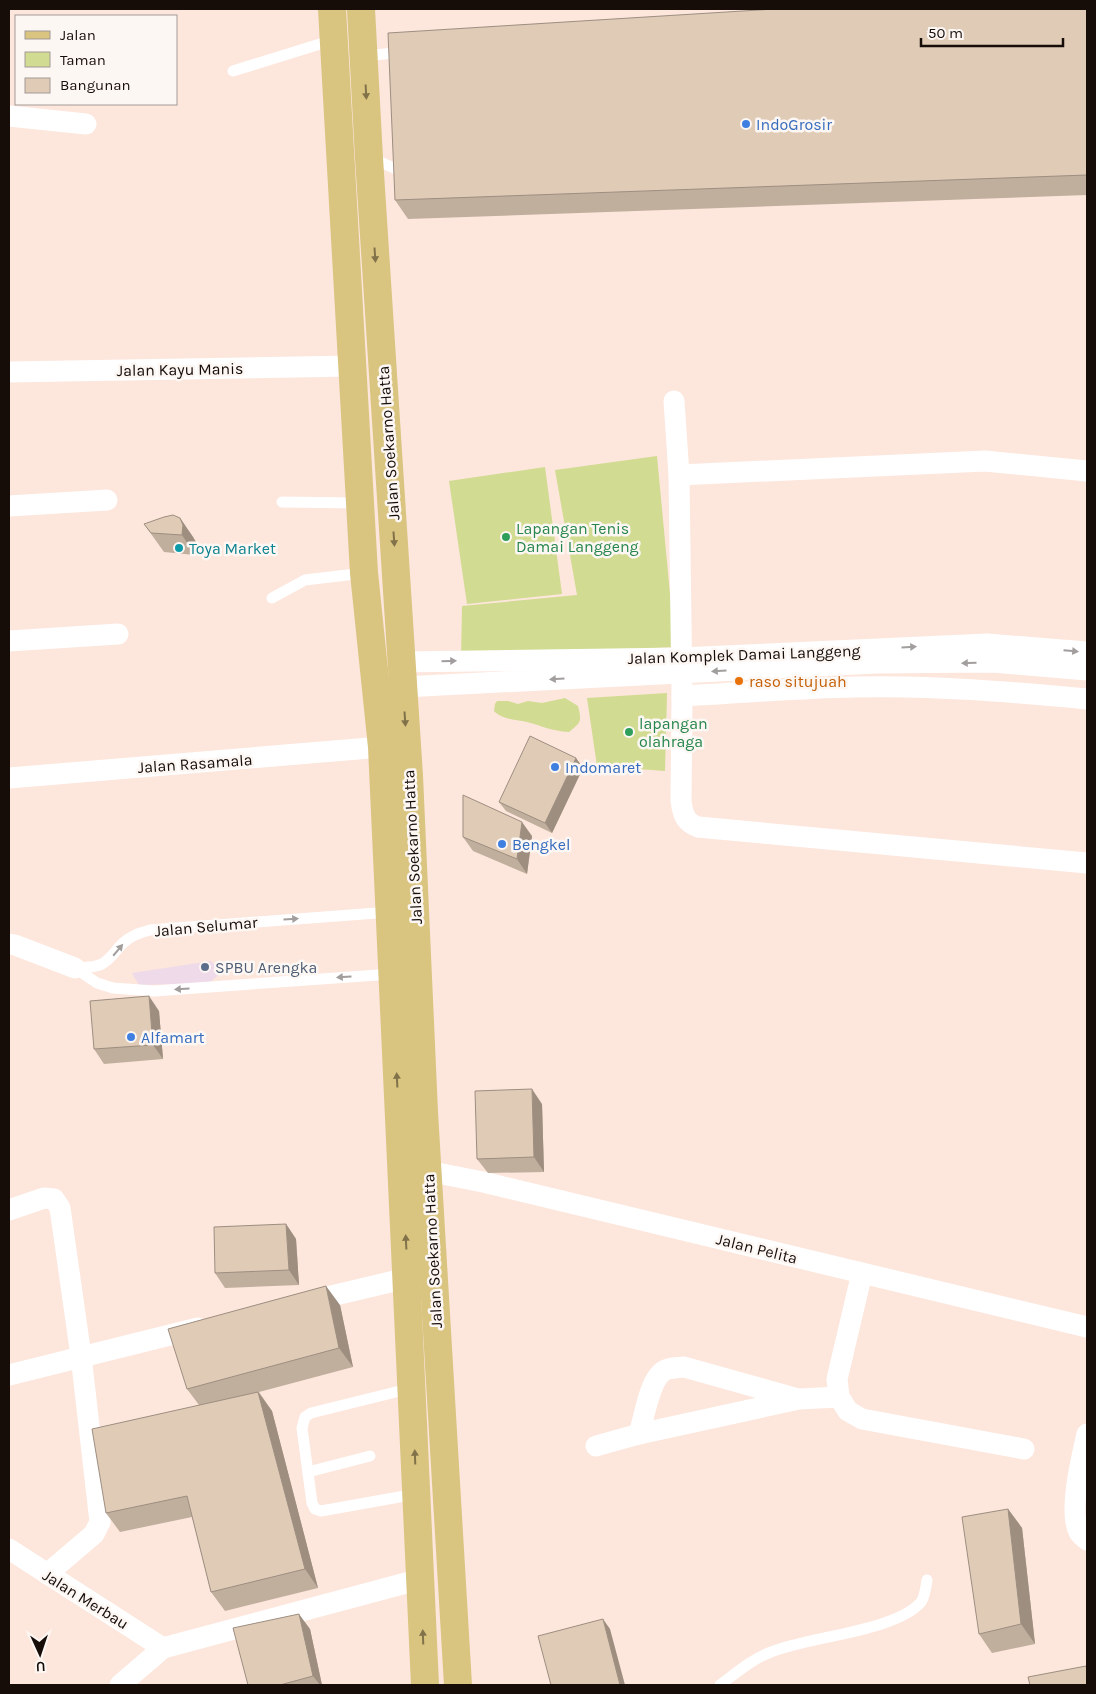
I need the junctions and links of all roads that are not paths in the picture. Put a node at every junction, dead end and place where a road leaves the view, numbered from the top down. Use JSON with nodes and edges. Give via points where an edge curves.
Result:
{"nodes":[{"id":1,"x":332,"y":9,"type":"edge"},
{"id":2,"x":361,"y":9,"type":"edge"},
{"id":3,"x":333,"y":40,"type":"junction"},
{"id":4,"x":412,"y":52,"type":"edge"},
{"id":5,"x":364,"y":56,"type":"junction"},
{"id":6,"x":233,"y":71,"type":"dead end"},
{"id":7,"x":9,"y":116,"type":"edge"},
{"id":8,"x":86,"y":124,"type":"dead end"},
{"id":9,"x":369,"y":158,"type":"junction"},
{"id":10,"x":422,"y":173,"type":"edge"},
{"id":11,"x":351,"y":366,"type":"junction"},
{"id":12,"x":9,"y":372,"type":"edge"},
{"id":13,"x":674,"y":401,"type":"dead end"},
{"id":14,"x":1087,"y":471,"type":"edge"},
{"id":15,"x":679,"y":475,"type":"junction"},
{"id":16,"x":107,"y":500,"type":"dead end"},
{"id":17,"x":282,"y":502,"type":"dead end"},
{"id":18,"x":360,"y":503,"type":"junction"},
{"id":19,"x":9,"y":506,"type":"edge"},
{"id":20,"x":364,"y":573,"type":"junction"},
{"id":21,"x":272,"y":598,"type":"dead end"},
{"id":22,"x":118,"y":634,"type":"dead end"},
{"id":23,"x":9,"y":641,"type":"edge"},
{"id":24,"x":1087,"y":652,"type":"edge"},
{"id":25,"x":876,"y":656,"type":"junction"},
{"id":26,"x":993,"y":662,"type":"junction"},
{"id":27,"x":681,"y":666,"type":"junction"},
{"id":28,"x":1087,"y":670,"type":"edge"},
{"id":29,"x":402,"y":675,"type":"junction"},
{"id":30,"x":878,"y":687,"type":"junction"},
{"id":31,"x":988,"y":692,"type":"junction"},
{"id":32,"x":682,"y":696,"type":"junction"},
{"id":33,"x":1087,"y":699,"type":"edge"},
{"id":34,"x":382,"y":747,"type":"junction"},
{"id":35,"x":9,"y":778,"type":"edge"},
{"id":36,"x":1087,"y":863,"type":"edge"},
{"id":37,"x":390,"y":912,"type":"junction"},
{"id":38,"x":9,"y":944,"type":"edge"},
{"id":39,"x":75,"y":968,"type":"junction"},
{"id":40,"x":392,"y":974,"type":"junction"},
{"id":41,"x":427,"y":1171,"type":"junction"},
{"id":42,"x":9,"y":1210,"type":"edge"},
{"id":43,"x":862,"y":1273,"type":"junction"},
{"id":44,"x":407,"y":1278,"type":"junction"},
{"id":45,"x":285,"y":1307,"type":"edge"},
{"id":46,"x":219,"y":1323,"type":"edge"},
{"id":47,"x":1087,"y":1328,"type":"edge"},
{"id":48,"x":80,"y":1356,"type":"junction"},
{"id":49,"x":9,"y":1374,"type":"edge"},
{"id":50,"x":412,"y":1388,"type":"junction"},
{"id":51,"x":838,"y":1397,"type":"junction"},
{"id":52,"x":800,"y":1399,"type":"junction"},
{"id":53,"x":639,"y":1434,"type":"junction"},
{"id":54,"x":1087,"y":1434,"type":"edge"},
{"id":55,"x":596,"y":1446,"type":"dead end"},
{"id":56,"x":1024,"y":1449,"type":"dead end"},
{"id":57,"x":370,"y":1456,"type":"dead end"},
{"id":58,"x":308,"y":1472,"type":"junction"},
{"id":59,"x":416,"y":1494,"type":"junction"},
{"id":60,"x":1087,"y":1540,"type":"edge"},
{"id":61,"x":9,"y":1549,"type":"edge"},
{"id":62,"x":47,"y":1574,"type":"junction"},
{"id":63,"x":421,"y":1579,"type":"junction"},
{"id":64,"x":927,"y":1580,"type":"dead end"},
{"id":65,"x":163,"y":1648,"type":"junction"},
{"id":66,"x":120,"y":1685,"type":"edge"},
{"id":67,"x":425,"y":1685,"type":"edge"},
{"id":68,"x":458,"y":1685,"type":"edge"},
{"id":69,"x":720,"y":1685,"type":"edge"}],
"edges":[{"from":1,"to":3,"type":"main road","name":"Jalan Soekarno Hatta"},
{"from":2,"to":5,"type":"main road","name":"Jalan Soekarno Hatta"},
{"from":3,"to":6,"type":"lane"},
{"from":3,"to":11,"type":"main road","name":"Jalan Soekarno Hatta"},
{"from":4,"to":5,"type":"lane"},
{"from":5,"to":9,"type":"main road","name":"Jalan Soekarno Hatta","one_way":true},
{"from":7,"to":8,"type":"street"},
{"from":9,"to":10,"type":"lane","via":[[403,172]]},
{"from":9,"to":29,"type":"main road","name":"Jalan Soekarno Hatta","one_way":true},
{"from":11,"to":12,"type":"street","name":"Jalan Kayu Manis"},
{"from":11,"to":18,"type":"main road","name":"Jalan Soekarno Hatta"},
{"from":13,"to":15,"type":"street"},
{"from":14,"to":15,"type":"street","via":[[985,461]]},
{"from":15,"to":27,"type":"street"},
{"from":16,"to":19,"type":"street"},
{"from":17,"to":18,"type":"lane"},
{"from":18,"to":20,"type":"main road","name":"Jalan Soekarno Hatta"},
{"from":20,"to":21,"type":"lane","via":[[305,580]]},
{"from":20,"to":34,"type":"main road","name":"Jalan Soekarno Hatta"},
{"from":22,"to":23,"type":"street"},
{"from":25,"to":24,"type":"street","name":"Jalan Komplek Damai Langgeng","one_way":true,"via":[[987,644]]},
{"from":26,"to":25,"type":"street","name":"Jalan Komplek Damai Langgeng","one_way":true},
{"from":25,"to":27,"type":"street","name":"Jalan Komplek Damai Langgeng"},
{"from":25,"to":30,"type":"street"},
{"from":26,"to":28,"type":"street","name":"Jalan Komplek Damai Langgeng"},
{"from":26,"to":31,"type":"street"},
{"from":27,"to":29,"type":"street","name":"Jalan Komplek Damai Langgeng"},
{"from":27,"to":32,"type":"street"},
{"from":29,"to":41,"type":"main road","name":"Jalan Soekarno Hatta","one_way":true},
{"from":30,"to":31,"type":"street"},
{"from":30,"to":32,"type":"street"},
{"from":31,"to":33,"type":"street"},
{"from":32,"to":36,"type":"street","via":[[681,801],[688,823],[698,827]]},
{"from":34,"to":35,"type":"street","name":"Jalan Rasamala"},
{"from":34,"to":37,"type":"main road","name":"Jalan Soekarno Hatta"},
{"from":39,"to":37,"type":"lane","name":"Jalan Selumar","one_way":true,"via":[[102,964],[133,935],[150,930]]},
{"from":37,"to":40,"type":"main road","name":"Jalan Soekarno Hatta"},
{"from":38,"to":39,"type":"street","name":"Jalan Selumar"},
{"from":40,"to":39,"type":"lane","one_way":true,"via":[[154,991],[113,988],[97,983]]},
{"from":44,"to":40,"type":"main road","name":"Jalan Soekarno Hatta","one_way":true},
{"from":41,"to":43,"type":"street","name":"Jalan Pelita"},
{"from":41,"to":68,"type":"main road","name":"Jalan Soekarno Hatta"},
{"from":42,"to":48,"type":"street","via":[[44,1198],[54,1199],[60,1208]]},
{"from":43,"to":47,"type":"street","name":"Jalan Pelita"},
{"from":43,"to":51,"type":"street","via":[[837,1379]]},
{"from":44,"to":45,"type":"street"},
{"from":44,"to":50,"type":"main road","name":"Jalan Soekarno Hatta"},
{"from":46,"to":48,"type":"street"},
{"from":48,"to":49,"type":"street"},
{"from":48,"to":62,"type":"street","via":[[100,1522],[94,1534]]},
{"from":50,"to":58,"type":"lane","via":[[305,1417],[302,1428]]},
{"from":59,"to":50,"type":"main road","name":"Jalan Soekarno Hatta","one_way":true},
{"from":51,"to":52,"type":"street"},
{"from":51,"to":56,"type":"street","via":[[848,1411],[862,1418]]},
{"from":52,"to":53,"type":"street"},
{"from":52,"to":53,"type":"street","via":[[684,1367],[673,1368],[662,1372],[654,1383]]},
{"from":53,"to":55,"type":"street"},
{"from":54,"to":60,"type":"street","via":[[1075,1507],[1079,1533]]},
{"from":57,"to":58,"type":"lane"},
{"from":58,"to":59,"type":"lane","via":[[312,1503],[321,1511]]},
{"from":59,"to":63,"type":"main road","name":"Jalan Soekarno Hatta"},
{"from":61,"to":62,"type":"street","name":"Jalan Merbau"},
{"from":62,"to":65,"type":"street","name":"Jalan Merbau"},
{"from":63,"to":65,"type":"street"},
{"from":67,"to":63,"type":"main road","name":"Jalan Soekarno Hatta","one_way":true},
{"from":64,"to":69,"type":"lane","via":[[922,1600],[909,1612],[887,1622],[771,1652]]},
{"from":65,"to":66,"type":"street"}]}
